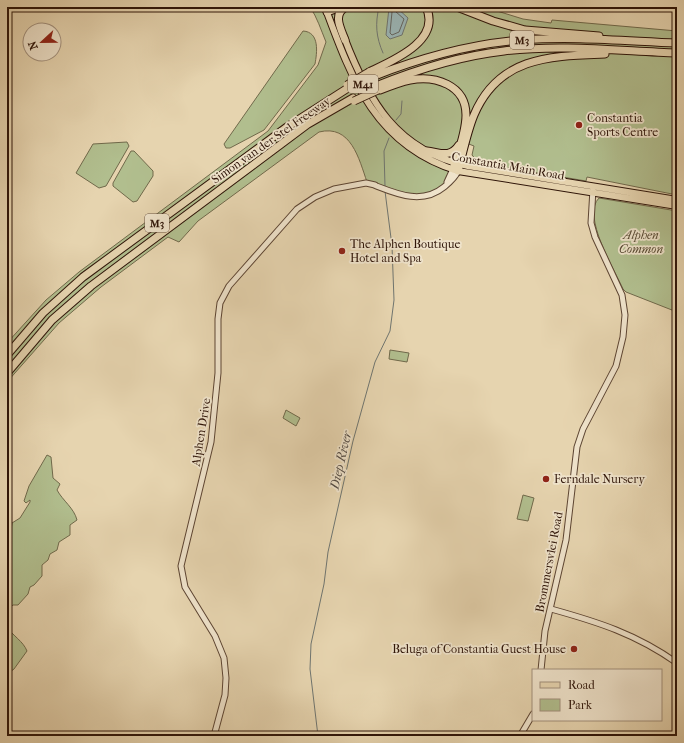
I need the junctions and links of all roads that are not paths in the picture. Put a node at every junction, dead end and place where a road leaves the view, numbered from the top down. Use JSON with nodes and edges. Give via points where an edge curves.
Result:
{"nodes":[{"id":1,"x":341,"y":7,"type":"edge"},
{"id":2,"x":346,"y":7,"type":"edge"},
{"id":3,"x":426,"y":7,"type":"edge"},
{"id":4,"x":457,"y":7,"type":"edge"},
{"id":5,"x":329,"y":9,"type":"edge"},
{"id":6,"x":345,"y":40,"type":"junction"},
{"id":7,"x":636,"y":42,"type":"junction"},
{"id":8,"x":677,"y":43,"type":"edge"},
{"id":9,"x":651,"y":52,"type":"junction"},
{"id":10,"x":677,"y":53,"type":"edge"},
{"id":11,"x":370,"y":75,"type":"junction"},
{"id":12,"x":377,"y":88,"type":"junction"},
{"id":13,"x":461,"y":141,"type":"junction"},
{"id":14,"x":427,"y":151,"type":"junction"},
{"id":15,"x":456,"y":167,"type":"junction"},
{"id":16,"x":593,"y":189,"type":"junction"},
{"id":17,"x":677,"y":200,"type":"edge"},
{"id":18,"x":677,"y":206,"type":"edge"},
{"id":19,"x":7,"y":355,"type":"edge"},
{"id":20,"x":7,"y":373,"type":"edge"},
{"id":21,"x":551,"y":609,"type":"junction"},
{"id":22,"x":677,"y":663,"type":"edge"},
{"id":23,"x":541,"y":669,"type":"edge"},
{"id":24,"x":532,"y":716,"type":"edge"},
{"id":25,"x":214,"y":736,"type":"edge"},
{"id":26,"x":520,"y":736,"type":"edge"}],
"edges":[{"from":1,"to":5,"type":"highway"},
{"from":2,"to":6,"type":"highway","via":[[340,10],[338,16]]},
{"from":3,"to":11,"type":"highway","via":[[429,22],[421,40],[406,53]]},
{"from":4,"to":7,"type":"highway","via":[[525,30],[623,37]]},
{"from":5,"to":6,"type":"main road","name":"Constantia Main Road","number":"M41"},
{"from":5,"to":15,"type":"main road","name":"Constantia Main Road","number":"M41","via":[[358,89],[379,120],[414,151],[434,162]]},
{"from":6,"to":14,"type":"main road","name":"Constantia Main Road","number":"M41","via":[[364,86],[381,112],[397,130]]},
{"from":7,"to":8,"type":"highway","number":"M3"},
{"from":7,"to":11,"type":"highway","number":"M3","via":[[561,39],[491,43],[429,56]]},
{"from":9,"to":10,"type":"highway","number":"M3"},
{"from":9,"to":12,"type":"highway","number":"M3","via":[[562,48],[506,51],[443,62]]},
{"from":9,"to":15,"type":"highway","via":[[557,56],[530,61],[516,68],[495,84],[480,103]]},
{"from":11,"to":19,"type":"highway","name":"Simon van der Stel Freeway","number":"M3","bridge":true,"via":[[347,87],[287,127],[83,277],[43,313]]},
{"from":12,"to":13,"type":"highway","via":[[418,79],[435,80],[453,87],[465,105],[465,128]]},
{"from":12,"to":20,"type":"highway","name":"Simon van der Stel Freeway","number":"M3","bridge":true,"via":[[289,138],[71,303],[38,335]]},
{"from":13,"to":14,"type":"highway","via":[[449,154]]},
{"from":13,"to":15,"type":"highway"},
{"from":14,"to":15,"type":"main road","name":"Constantia Main Road","number":"M41"},
{"from":15,"to":16,"type":"main road","name":"Constantia Main Road","number":"M41"},
{"from":15,"to":25,"type":"street","name":"Alphen Drive","via":[[446,185],[431,195],[400,195],[365,182],[318,195],[284,221],[229,286],[220,303],[218,373],[211,442],[181,566],[185,587],[215,636],[224,658],[225,694]]},
{"from":16,"to":17,"type":"main road","name":"Constantia Main Road","number":"M41"},
{"from":16,"to":18,"type":"main road","name":"Constantia Main Road","number":"M41"},
{"from":16,"to":21,"type":"street","name":"Brommersvlei Road","via":[[590,216],[592,230],[622,295],[625,326],[616,366],[583,429],[577,447],[566,540]]},
{"from":21,"to":22,"type":"street","via":[[616,629],[649,644]]},
{"from":21,"to":23,"type":"street","name":"Brommersvlei Road","via":[[544,635]]},
{"from":24,"to":26,"type":"street"}]}
